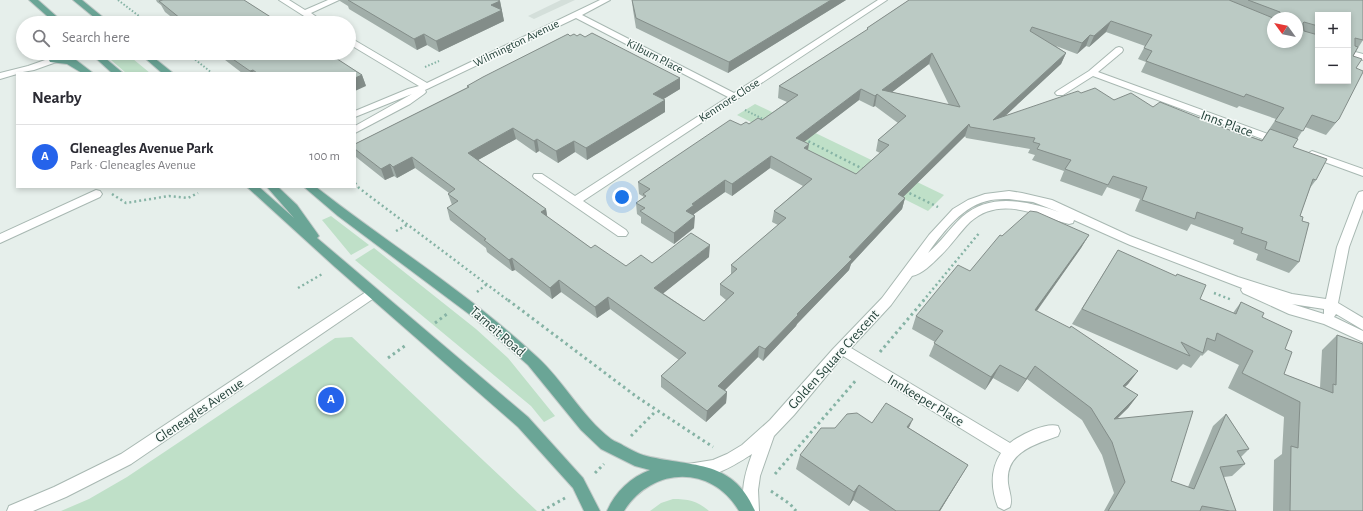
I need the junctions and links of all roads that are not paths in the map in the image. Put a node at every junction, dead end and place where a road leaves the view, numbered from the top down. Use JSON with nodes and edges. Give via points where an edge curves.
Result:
{"nodes":[{"id":1,"x":33,"y":0,"type":"edge"},
{"id":2,"x":77,"y":0,"type":"edge"},
{"id":3,"x":283,"y":0,"type":"edge"},
{"id":4,"x":335,"y":0,"type":"edge"},
{"id":5,"x":606,"y":0,"type":"edge"},
{"id":6,"x":883,"y":0,"type":"edge"},
{"id":7,"x":304,"y":13,"type":"junction"},
{"id":8,"x":575,"y":14,"type":"junction"},
{"id":9,"x":52,"y":16,"type":"edge"},
{"id":10,"x":97,"y":16,"type":"edge"},
{"id":11,"x":309,"y":16,"type":"edge"},
{"id":12,"x":356,"y":44,"type":"edge"},
{"id":13,"x":1351,"y":49,"type":"edge"},
{"id":14,"x":1119,"y":50,"type":"dead end"},
{"id":15,"x":1363,"y":53,"type":"edge"},
{"id":16,"x":1351,"y":54,"type":"edge"},
{"id":17,"x":1363,"y":57,"type":"edge"},
{"id":18,"x":43,"y":60,"type":"edge"},
{"id":19,"x":68,"y":60,"type":"edge"},
{"id":20,"x":102,"y":60,"type":"edge"},
{"id":21,"x":152,"y":60,"type":"edge"},
{"id":22,"x":87,"y":72,"type":"edge"},
{"id":23,"x":117,"y":72,"type":"edge"},
{"id":24,"x":167,"y":72,"type":"edge"},
{"id":25,"x":1092,"y":73,"type":"junction"},
{"id":26,"x":0,"y":75,"type":"edge"},
{"id":27,"x":427,"y":87,"type":"junction"},
{"id":28,"x":1060,"y":93,"type":"dead end"},
{"id":29,"x":735,"y":97,"type":"junction"},
{"id":30,"x":358,"y":113,"type":"edge"},
{"id":31,"x":374,"y":120,"type":"junction"},
{"id":32,"x":356,"y":129,"type":"edge"},
{"id":33,"x":1290,"y":146,"type":"edge"},
{"id":34,"x":1304,"y":151,"type":"edge"},
{"id":35,"x":1363,"y":173,"type":"edge"},
{"id":36,"x":538,"y":176,"type":"dead end"},
{"id":37,"x":253,"y":188,"type":"edge"},
{"id":38,"x":273,"y":188,"type":"edge"},
{"id":39,"x":310,"y":188,"type":"edge"},
{"id":40,"x":96,"y":194,"type":"road end"},
{"id":41,"x":1363,"y":195,"type":"edge"},
{"id":42,"x":575,"y":201,"type":"junction"},
{"id":43,"x":1107,"y":231,"type":"junction"},
{"id":44,"x":622,"y":233,"type":"dead end"},
{"id":45,"x":0,"y":239,"type":"edge"},
{"id":46,"x":321,"y":249,"type":"junction"},
{"id":47,"x":1223,"y":278,"type":"junction"},
{"id":48,"x":900,"y":283,"type":"junction"},
{"id":49,"x":373,"y":293,"type":"junction"},
{"id":50,"x":1332,"y":306,"type":"junction"},
{"id":51,"x":1328,"y":320,"type":"junction"},
{"id":52,"x":1363,"y":325,"type":"edge"},
{"id":53,"x":1363,"y":337,"type":"edge"},
{"id":54,"x":842,"y":349,"type":"junction"},
{"id":55,"x":1053,"y":431,"type":"dead end"},
{"id":56,"x":767,"y":434,"type":"junction"},
{"id":57,"x":1011,"y":451,"type":"junction"},
{"id":58,"x":685,"y":469,"type":"junction"},
{"id":59,"x":1004,"y":502,"type":"dead end"},
{"id":60,"x":15,"y":511,"type":"edge"},
{"id":61,"x":592,"y":511,"type":"edge"},
{"id":62,"x":615,"y":511,"type":"edge"},
{"id":63,"x":747,"y":511,"type":"edge"},
{"id":64,"x":750,"y":511,"type":"edge"}],
"edges":[{"from":1,"to":9,"type":"main road"},
{"from":2,"to":10,"type":"main road"},
{"from":3,"to":7,"type":"street"},
{"from":4,"to":7,"type":"street"},
{"from":5,"to":8,"type":"street","name":"Wilmington Avenue"},
{"from":6,"to":29,"type":"street","name":"Kenmore Close"},
{"from":7,"to":11,"type":"street"},
{"from":8,"to":27,"type":"street","name":"Wilmington Avenue"},
{"from":8,"to":29,"type":"street","name":"Kilburn Place"},
{"from":12,"to":27,"type":"street"},
{"from":13,"to":15,"type":"street"},
{"from":14,"to":25,"type":"street"},
{"from":16,"to":17,"type":"street"},
{"from":18,"to":26,"type":"street"},
{"from":19,"to":22,"type":"main road"},
{"from":20,"to":23,"type":"main road"},
{"from":21,"to":24,"type":"main road"},
{"from":25,"to":28,"type":"street"},
{"from":25,"to":33,"type":"street","name":"Inns Place"},
{"from":27,"to":30,"type":"street","name":"Wilmington Avenue"},
{"from":27,"to":31,"type":"street","name":"Wilmington Avenue","via":[[407,102]]},
{"from":29,"to":42,"type":"street","name":"Kenmore Close"},
{"from":30,"to":31,"type":"street","name":"Wilmington Avenue"},
{"from":31,"to":32,"type":"street","name":"Wilmington Avenue"},
{"from":34,"to":35,"type":"street"},
{"from":36,"to":42,"type":"street"},
{"from":37,"to":46,"type":"main road"},
{"from":38,"to":46,"type":"main road","via":[[302,218]]},
{"from":39,"to":58,"type":"main road","name":"Tarneit Road","via":[[464,302],[533,362],[586,425],[606,444],[640,461]]},
{"from":40,"to":45,"type":"street"},
{"from":41,"to":50,"type":"street","via":[[1346,237]]},
{"from":42,"to":44,"type":"street"},
{"from":43,"to":47,"type":"street","name":"Golden Square Crescent"},
{"from":43,"to":48,"type":"street","name":"Golden Square Crescent","via":[[1026,206],[1010,204],[985,208],[966,220],[939,250]]},
{"from":43,"to":48,"type":"street","name":"Golden Square Crescent","via":[[1055,206],[1025,197],[1009,195],[983,198],[970,202],[953,215],[930,240]]},
{"from":46,"to":49,"type":"main road"},
{"from":47,"to":50,"type":"street","name":"Golden Square Crescent","via":[[1289,299]]},
{"from":47,"to":51,"type":"street","name":"Golden Square Crescent","via":[[1256,295]]},
{"from":48,"to":54,"type":"street","name":"Golden Square Crescent"},
{"from":49,"to":60,"type":"street","name":"Gleneagles Avenue","via":[[126,459]]},
{"from":49,"to":61,"type":"main road","via":[[524,422],[578,483]]},
{"from":50,"to":51,"type":"street"},
{"from":50,"to":52,"type":"street","name":"Golden Square Crescent"},
{"from":51,"to":53,"type":"street","name":"Golden Square Crescent"},
{"from":54,"to":56,"type":"street","name":"Golden Square Crescent"},
{"from":54,"to":57,"type":"street","name":"Innkeeper Place"},
{"from":55,"to":57,"type":"street","via":[[1021,442]]},
{"from":56,"to":58,"type":"street","name":"Golden Square Crescent","via":[[733,459],[715,468]]},
{"from":56,"to":64,"type":"street","name":"Golden Square Crescent","via":[[752,476]]},
{"from":57,"to":59,"type":"street","via":[[1003,465],[1000,480]]},
{"from":58,"to":62,"type":"main road","via":[[658,473],[637,484],[620,501]]},
{"from":58,"to":63,"type":"main road","name":"Tarneit Road","via":[[709,474],[726,484],[741,499]]}]}
